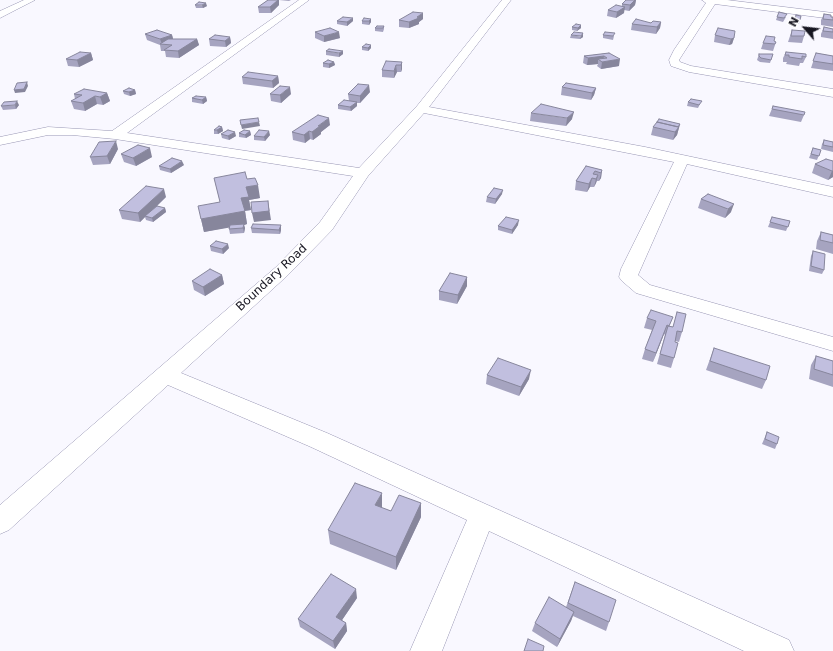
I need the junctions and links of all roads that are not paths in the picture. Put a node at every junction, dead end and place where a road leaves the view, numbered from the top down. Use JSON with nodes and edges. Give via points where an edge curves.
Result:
{"nodes":[{"id":1,"x":31,"y":0,"type":"edge"},
{"id":2,"x":305,"y":0,"type":"edge"},
{"id":3,"x":507,"y":0,"type":"edge"},
{"id":4,"x":709,"y":0,"type":"edge"},
{"id":5,"x":0,"y":15,"type":"edge"},
{"id":6,"x":833,"y":16,"type":"edge"},
{"id":7,"x":833,"y":93,"type":"edge"},
{"id":8,"x":421,"y":109,"type":"junction"},
{"id":9,"x":115,"y":135,"type":"junction"},
{"id":10,"x":0,"y":141,"type":"edge"},
{"id":11,"x":682,"y":160,"type":"junction"},
{"id":12,"x":362,"y":173,"type":"junction"},
{"id":13,"x":833,"y":192,"type":"edge"},
{"id":14,"x":833,"y":344,"type":"edge"},
{"id":15,"x":165,"y":375,"type":"junction"},
{"id":16,"x":482,"y":516,"type":"junction"},
{"id":17,"x":0,"y":522,"type":"edge"},
{"id":18,"x":426,"y":651,"type":"edge"},
{"id":19,"x":778,"y":651,"type":"edge"}],
"edges":[{"from":1,"to":5,"type":"street"},
{"from":2,"to":9,"type":"street"},
{"from":3,"to":8,"type":"street","name":"Boundary Road"},
{"from":4,"to":6,"type":"street"},
{"from":4,"to":7,"type":"street","via":[[679,50],[674,60],[675,64],[689,69]]},
{"from":8,"to":11,"type":"street"},
{"from":8,"to":12,"type":"street","name":"Boundary Road"},
{"from":9,"to":10,"type":"street","via":[[48,131]]},
{"from":9,"to":12,"type":"street"},
{"from":11,"to":13,"type":"street"},
{"from":11,"to":14,"type":"street","via":[[628,277],[643,289]]},
{"from":12,"to":15,"type":"street","name":"Boundary Road","via":[[326,226],[282,271]]},
{"from":15,"to":16,"type":"street","via":[[319,440]]},
{"from":15,"to":17,"type":"street","name":"Boundary Road"},
{"from":16,"to":18,"type":"street"},
{"from":16,"to":19,"type":"street"}]}
